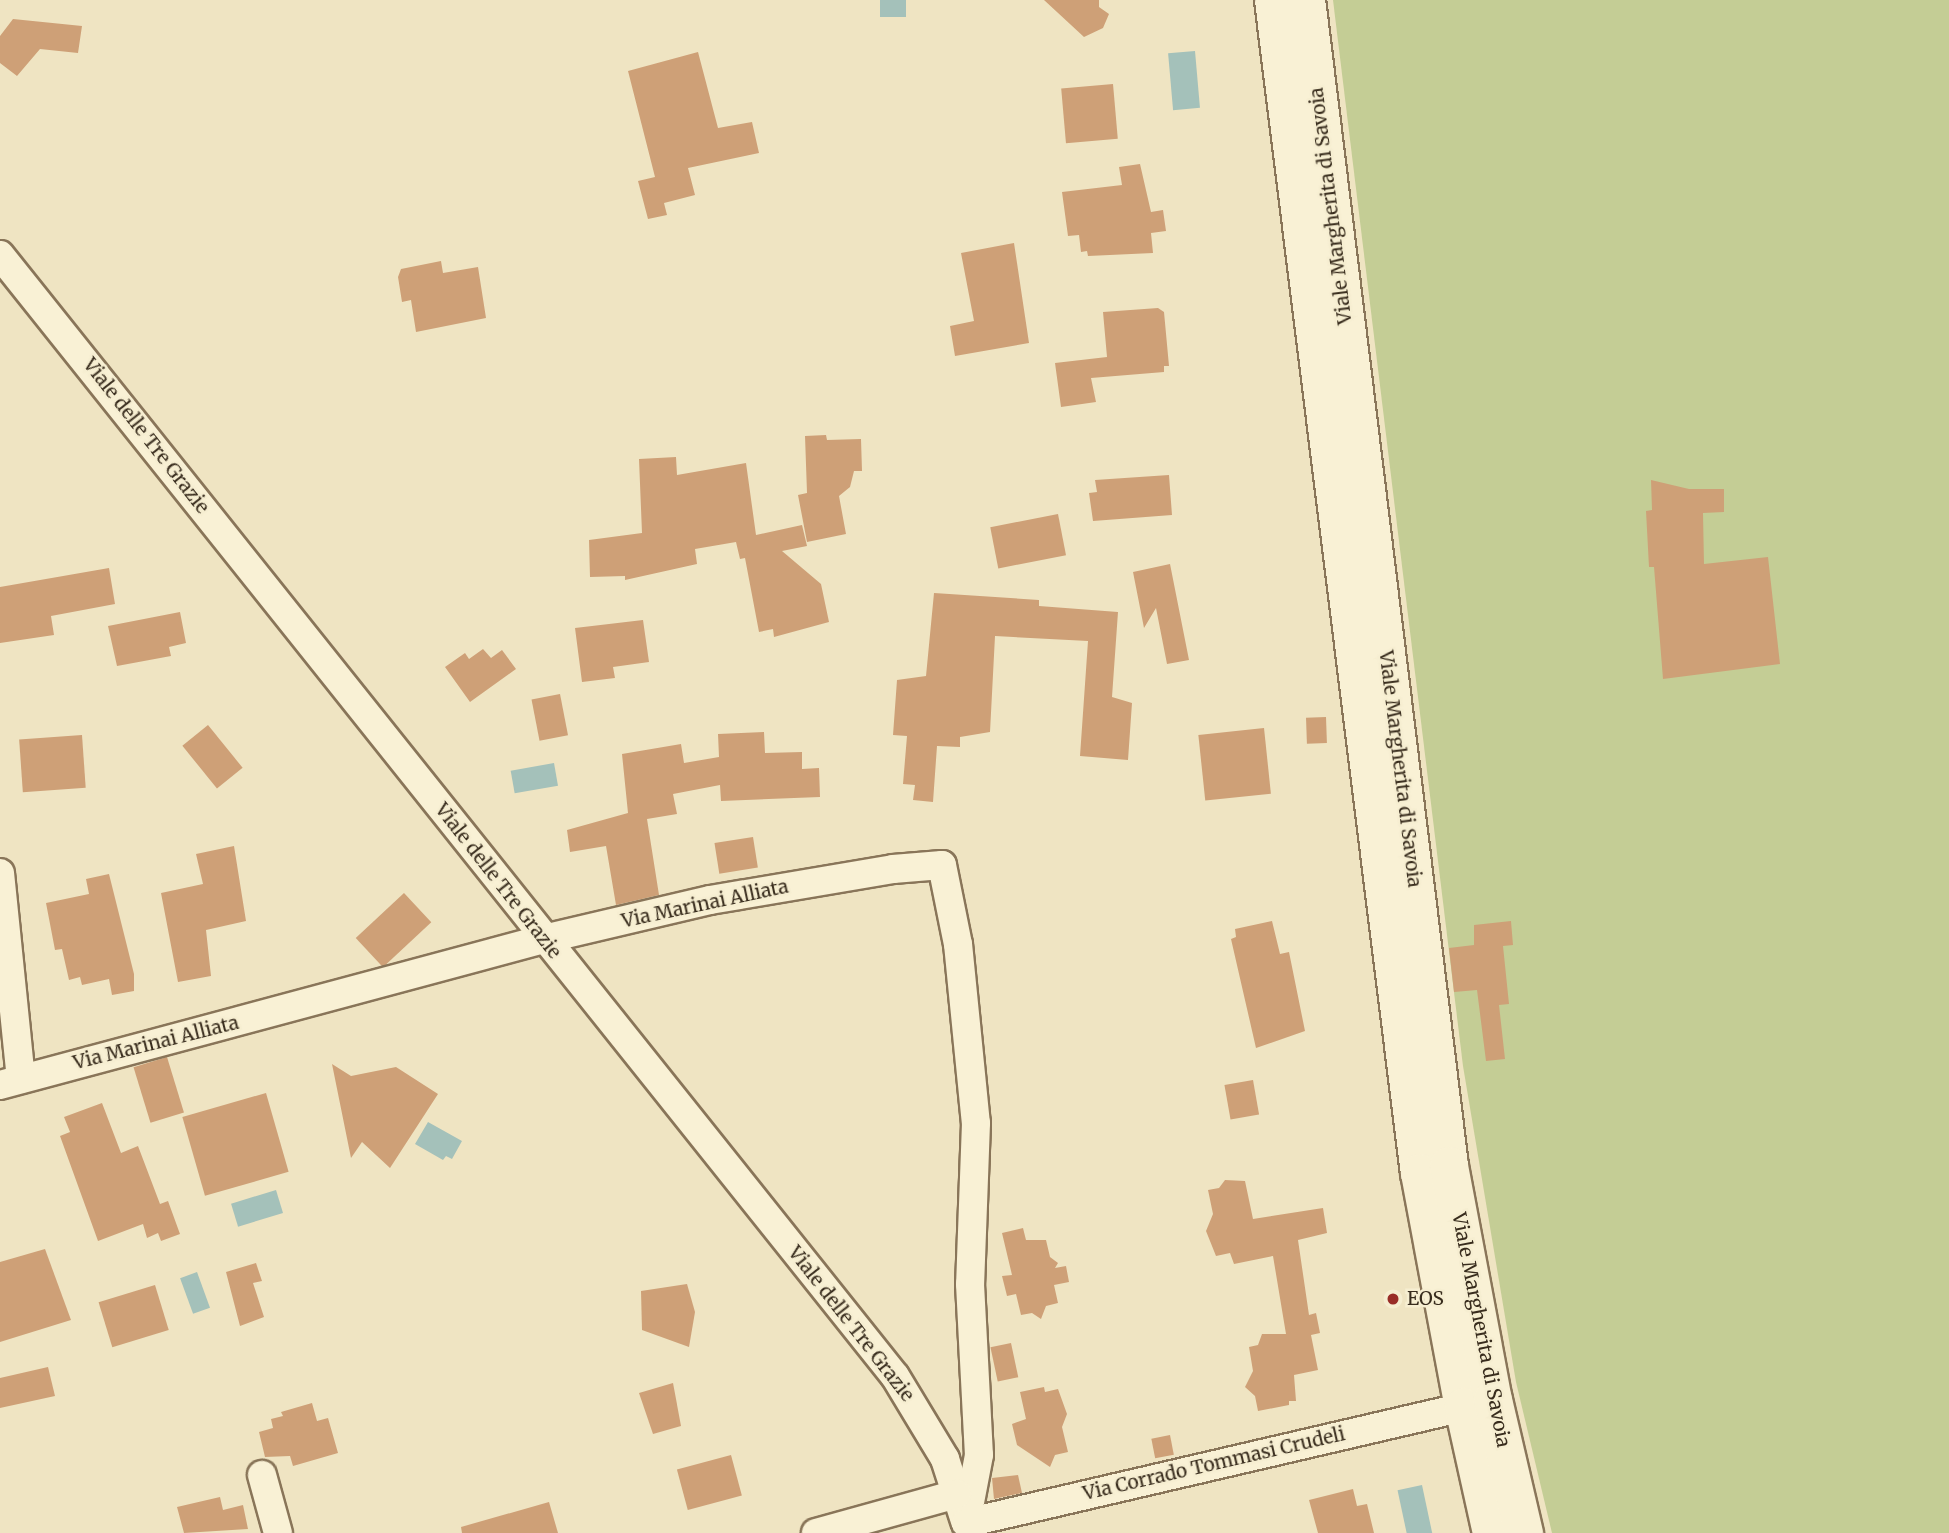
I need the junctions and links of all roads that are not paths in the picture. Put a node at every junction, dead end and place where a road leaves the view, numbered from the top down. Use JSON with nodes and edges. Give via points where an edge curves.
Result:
{"nodes":[{"id":1,"x":1274,"y":0,"type":"edge"},
{"id":2,"x":1306,"y":0,"type":"edge"},
{"id":3,"x":0,"y":255,"type":"edge"},
{"id":4,"x":0,"y":873,"type":"edge"},
{"id":5,"x":544,"y":939,"type":"junction"},
{"id":6,"x":11,"y":1082,"type":"edge"},
{"id":7,"x":1464,"y":1407,"type":"junction"},
{"id":8,"x":262,"y":1475,"type":"dead end"},
{"id":9,"x":957,"y":1494,"type":"junction"},
{"id":10,"x":967,"y":1528,"type":"edge"},
{"id":11,"x":278,"y":1533,"type":"edge"},
{"id":12,"x":816,"y":1533,"type":"edge"},
{"id":13,"x":1492,"y":1533,"type":"edge"},
{"id":14,"x":1524,"y":1533,"type":"edge"}],
"edges":[{"from":1,"to":7,"type":"street","name":"Viale Margherita di Savoia","via":[[1420,1173]]},
{"from":2,"to":14,"type":"street","name":"Viale Margherita di Savoia","via":[[1449,1166],[1493,1400]]},
{"from":3,"to":5,"type":"street","name":"Viale delle Tre Grazie"},
{"from":4,"to":6,"type":"street","name":"Via Marinai Alliata"},
{"from":5,"to":6,"type":"street","name":"Via Marinai Alliata"},
{"from":5,"to":9,"type":"street","name":"Viale delle Tre Grazie","via":[[895,1376],[930,1428]]},
{"from":5,"to":10,"type":"street","name":"Via Marinai Alliata","via":[[710,900],[942,865],[958,944],[976,1124],[970,1284],[979,1455]]},
{"from":7,"to":10,"type":"street","name":"Via Corrado Tommasi Crudeli"},
{"from":7,"to":13,"type":"street","name":"Viale Margherita di Savoia"},
{"from":8,"to":11,"type":"street"},
{"from":9,"to":10,"type":"street","name":"Viale delle Tre Grazie"},
{"from":9,"to":12,"type":"street"}]}
